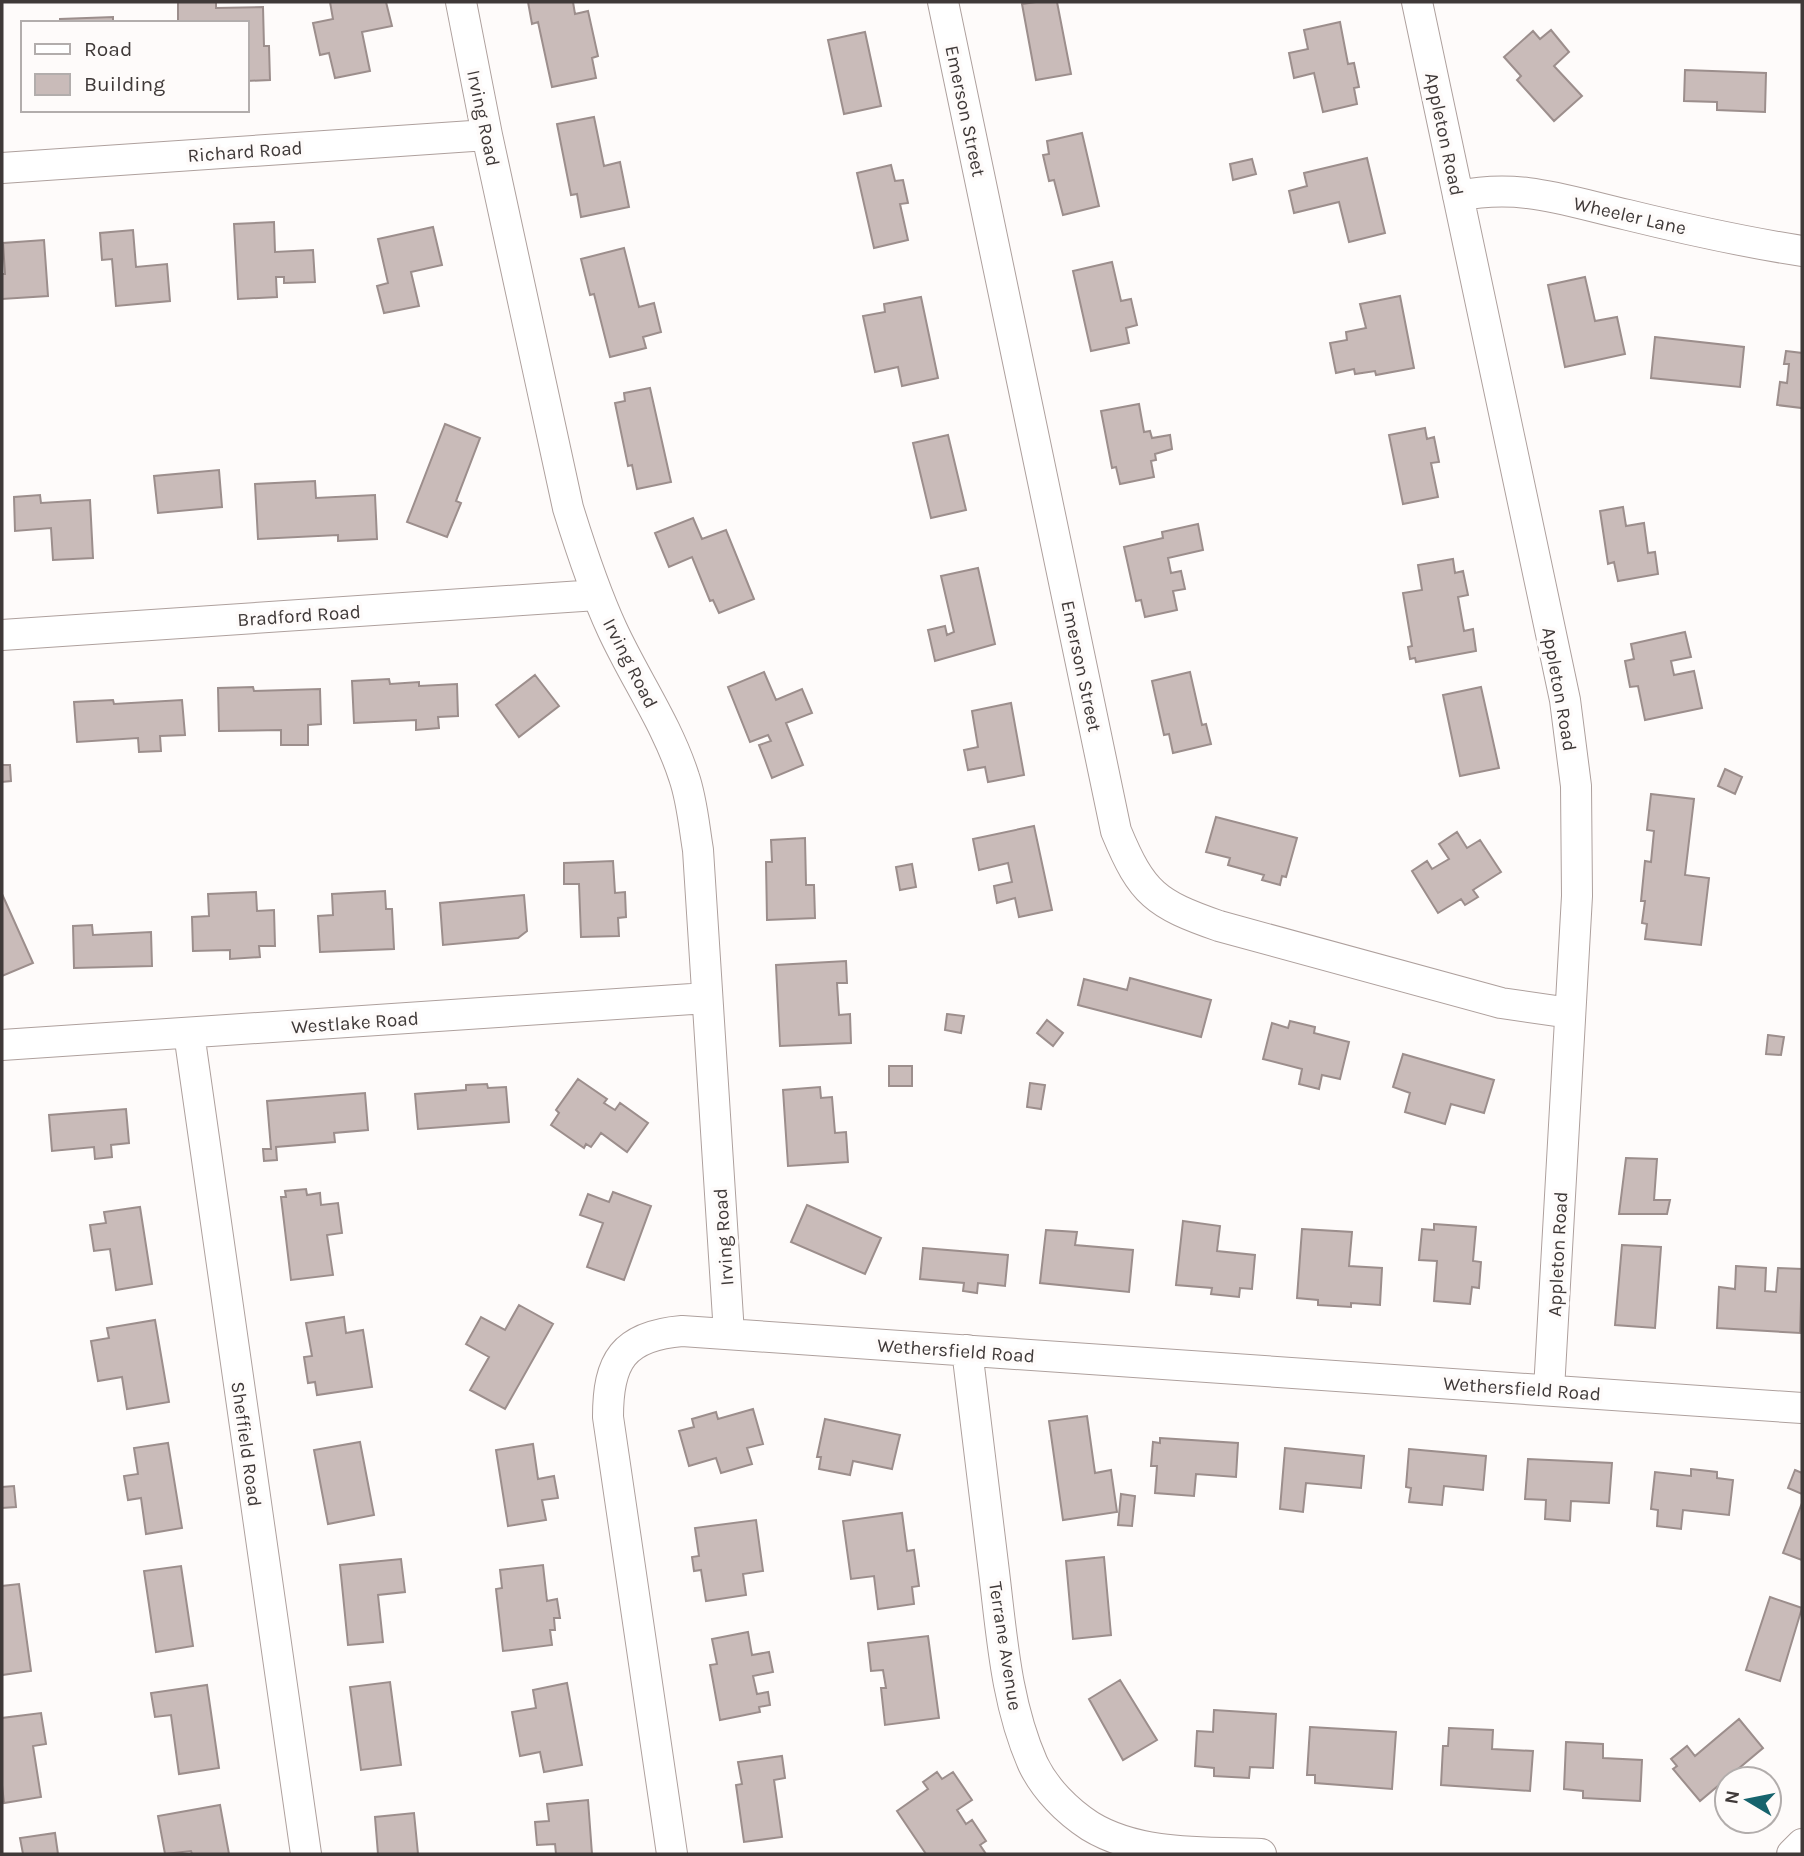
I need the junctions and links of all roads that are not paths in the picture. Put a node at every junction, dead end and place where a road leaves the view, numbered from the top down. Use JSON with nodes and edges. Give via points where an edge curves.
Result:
{"nodes":[{"id":1,"x":461,"y":2,"type":"edge"},
{"id":2,"x":943,"y":2,"type":"edge"},
{"id":3,"x":1417,"y":2,"type":"edge"},
{"id":4,"x":487,"y":135,"type":"junction"},
{"id":5,"x":2,"y":167,"type":"edge"},
{"id":6,"x":1458,"y":196,"type":"junction"},
{"id":7,"x":1802,"y":251,"type":"edge"},
{"id":8,"x":597,"y":595,"type":"junction"},
{"id":9,"x":2,"y":635,"type":"edge"},
{"id":10,"x":708,"y":998,"type":"junction"},
{"id":11,"x":1570,"y":1013,"type":"junction"},
{"id":12,"x":189,"y":1033,"type":"junction"},
{"id":13,"x":2,"y":1045,"type":"edge"},
{"id":14,"x":729,"y":1334,"type":"junction"},
{"id":15,"x":967,"y":1350,"type":"junction"},
{"id":16,"x":1549,"y":1390,"type":"junction"},
{"id":17,"x":1802,"y":1408,"type":"edge"},
{"id":18,"x":1802,"y":1844,"type":"edge"},
{"id":19,"x":306,"y":1854,"type":"edge"},
{"id":20,"x":672,"y":1854,"type":"edge"},
{"id":21,"x":1261,"y":1854,"type":"edge"},
{"id":22,"x":1791,"y":1854,"type":"edge"}],
"edges":[{"from":1,"to":4,"type":"street","name":"Irving Road"},
{"from":2,"to":11,"type":"street","name":"Emerson Street","via":[[1116,831],[1141,883],[1161,901],[1219,926],[1502,1003]]},
{"from":3,"to":6,"type":"street","name":"Appleton Road"},
{"from":4,"to":5,"type":"street","name":"Richard Road"},
{"from":4,"to":8,"type":"street","name":"Irving Road","via":[[568,508]]},
{"from":6,"to":7,"type":"street","name":"Wheeler Lane","via":[[1527,191]]},
{"from":6,"to":11,"type":"street","name":"Appleton Road","via":[[1572,744],[1578,839]]},
{"from":8,"to":9,"type":"street","name":"Bradford Road"},
{"from":8,"to":10,"type":"street","name":"Irving Road","via":[[671,741],[685,779],[698,850]]},
{"from":10,"to":12,"type":"street","name":"Westlake Road"},
{"from":10,"to":14,"type":"street","name":"Irving Road"},
{"from":11,"to":16,"type":"street","name":"Appleton Road"},
{"from":12,"to":13,"type":"street","name":"Westlake Road"},
{"from":12,"to":19,"type":"street","name":"Sheffield Road"},
{"from":14,"to":15,"type":"street","name":"Wethersfield Road"},
{"from":14,"to":20,"type":"street","name":"Wethersfield Road","via":[[682,1331],[644,1338],[618,1360],[610,1378],[608,1418]]},
{"from":15,"to":16,"type":"street","name":"Wethersfield Road"},
{"from":15,"to":21,"type":"street","name":"Terrane Avenue","via":[[1006,1672],[1035,1766],[1071,1812],[1116,1838],[1170,1851]]},
{"from":16,"to":17,"type":"street","name":"Wethersfield Road"},
{"from":18,"to":22,"type":"street"}]}
